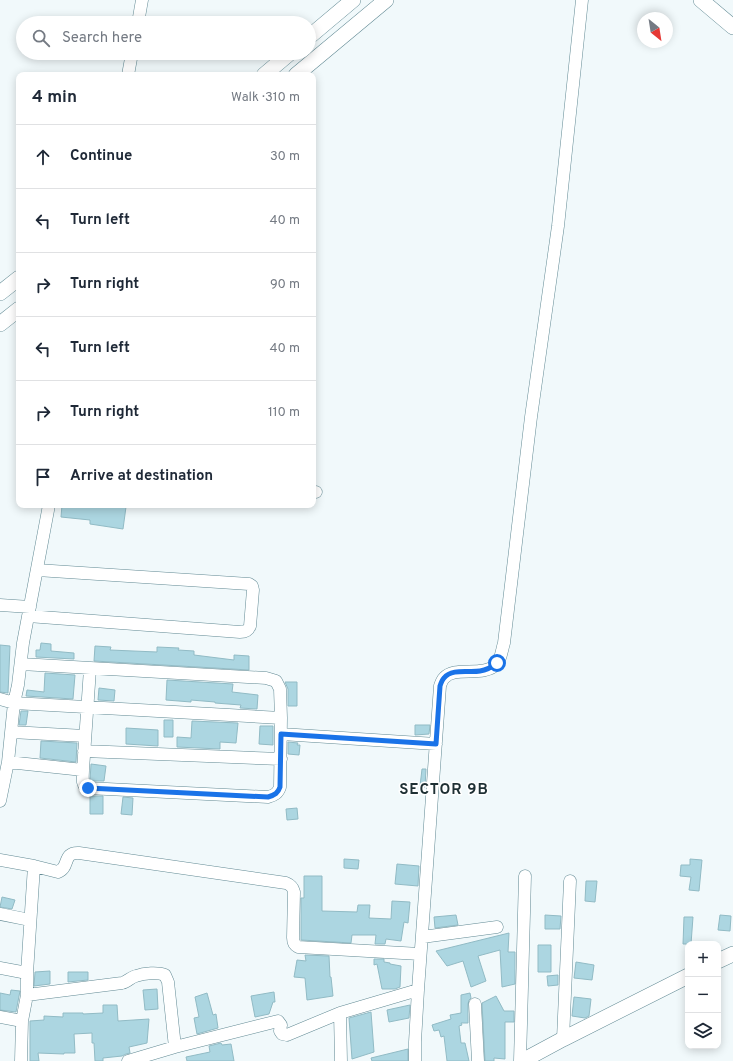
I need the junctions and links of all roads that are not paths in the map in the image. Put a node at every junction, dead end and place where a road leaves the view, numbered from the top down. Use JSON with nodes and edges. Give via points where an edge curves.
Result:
{"nodes":[{"id":1,"x":142,"y":0,"type":"edge"},
{"id":2,"x":353,"y":0,"type":"edge"},
{"id":3,"x":386,"y":0,"type":"edge"},
{"id":4,"x":582,"y":0,"type":"edge"},
{"id":5,"x":701,"y":0,"type":"edge"},
{"id":6,"x":139,"y":16,"type":"edge"},
{"id":7,"x":733,"y":27,"type":"edge"},
{"id":8,"x":316,"y":31,"type":"edge"},
{"id":9,"x":316,"y":58,"type":"edge"},
{"id":10,"x":131,"y":60,"type":"edge"},
{"id":11,"x":282,"y":60,"type":"edge"},
{"id":12,"x":314,"y":60,"type":"edge"},
{"id":13,"x":129,"y":72,"type":"edge"},
{"id":14,"x":268,"y":72,"type":"edge"},
{"id":15,"x":300,"y":72,"type":"edge"},
{"id":16,"x":16,"y":280,"type":"edge"},
{"id":17,"x":0,"y":293,"type":"edge"},
{"id":18,"x":16,"y":311,"type":"edge"},
{"id":19,"x":0,"y":324,"type":"edge"},
{"id":20,"x":48,"y":508,"type":"edge"},
{"id":21,"x":37,"y":570,"type":"junction"},
{"id":22,"x":0,"y":605,"type":"edge"},
{"id":23,"x":29,"y":611,"type":"junction"},
{"id":24,"x":21,"y":664,"type":"junction"},
{"id":25,"x":90,"y":669,"type":"junction"},
{"id":26,"x":0,"y":699,"type":"edge"},
{"id":27,"x":14,"y":704,"type":"junction"},
{"id":28,"x":87,"y":708,"type":"junction"},
{"id":29,"x":281,"y":718,"type":"junction"},
{"id":30,"x":11,"y":732,"type":"junction"},
{"id":31,"x":281,"y":734,"type":"junction"},
{"id":32,"x":85,"y":736,"type":"junction"},
{"id":33,"x":436,"y":744,"type":"junction"},
{"id":34,"x":5,"y":745,"type":"edge"},
{"id":35,"x":84,"y":751,"type":"junction"},
{"id":36,"x":281,"y":758,"type":"junction"},
{"id":37,"x":8,"y":762,"type":"junction"},
{"id":38,"x":83,"y":770,"type":"junction"},
{"id":39,"x":0,"y":801,"type":"edge"},
{"id":40,"x":0,"y":860,"type":"edge"},
{"id":41,"x":34,"y":866,"type":"junction"},
{"id":42,"x":526,"y":876,"type":"dead end"},
{"id":43,"x":570,"y":881,"type":"dead end"},
{"id":44,"x":0,"y":914,"type":"edge"},
{"id":45,"x":30,"y":920,"type":"junction"},
{"id":46,"x":497,"y":927,"type":"dead end"},
{"id":47,"x":422,"y":937,"type":"junction"},
{"id":48,"x":420,"y":954,"type":"junction"},
{"id":49,"x":733,"y":954,"type":"edge"},
{"id":50,"x":721,"y":960,"type":"edge"},
{"id":51,"x":0,"y":968,"type":"edge"},
{"id":52,"x":27,"y":973,"type":"junction"},
{"id":53,"x":686,"y":977,"type":"edge"},
{"id":54,"x":418,"y":990,"type":"junction"},
{"id":55,"x":27,"y":995,"type":"junction"},
{"id":56,"x":474,"y":1004,"type":"dead end"},
{"id":57,"x":340,"y":1013,"type":"junction"},
{"id":58,"x":0,"y":1017,"type":"edge"},
{"id":59,"x":22,"y":1021,"type":"junction"},
{"id":60,"x":563,"y":1039,"type":"junction"},
{"id":61,"x":175,"y":1047,"type":"junction"},
{"id":62,"x":21,"y":1061,"type":"edge"},
{"id":63,"x":128,"y":1061,"type":"edge"},
{"id":64,"x":341,"y":1061,"type":"edge"},
{"id":65,"x":415,"y":1061,"type":"edge"},
{"id":66,"x":478,"y":1061,"type":"edge"},
{"id":67,"x":521,"y":1061,"type":"edge"}],
"edges":[{"from":1,"to":6,"type":"street"},
{"from":2,"to":8,"type":"street"},
{"from":3,"to":9,"type":"street"},
{"from":4,"to":33,"type":"street","via":[[558,226],[531,417],[504,643],[497,663],[490,668],[449,674],[443,678],[440,686]]},
{"from":5,"to":7,"type":"street"},
{"from":10,"to":13,"type":"street"},
{"from":11,"to":14,"type":"street"},
{"from":12,"to":15,"type":"street"},
{"from":16,"to":17,"type":"street"},
{"from":18,"to":19,"type":"street"},
{"from":20,"to":21,"type":"street"},
{"from":21,"to":23,"type":"street"},
{"from":21,"to":23,"type":"street","via":[[249,584],[253,590],[250,626],[245,632],[240,632]]},
{"from":22,"to":23,"type":"street"},
{"from":23,"to":24,"type":"street"},
{"from":24,"to":25,"type":"street"},
{"from":24,"to":27,"type":"street"},
{"from":25,"to":28,"type":"street"},
{"from":25,"to":29,"type":"street","via":[[271,679],[276,681],[280,689]]},
{"from":26,"to":27,"type":"street"},
{"from":27,"to":28,"type":"street"},
{"from":27,"to":30,"type":"street"},
{"from":28,"to":29,"type":"street"},
{"from":28,"to":32,"type":"street"},
{"from":29,"to":31,"type":"street"},
{"from":30,"to":32,"type":"street"},
{"from":30,"to":34,"type":"street"},
{"from":31,"to":33,"type":"street"},
{"from":31,"to":36,"type":"street"},
{"from":32,"to":35,"type":"street"},
{"from":33,"to":47,"type":"street"},
{"from":34,"to":37,"type":"street"},
{"from":35,"to":36,"type":"street"},
{"from":35,"to":38,"type":"street"},
{"from":36,"to":38,"type":"street","via":[[280,787],[275,796],[268,797],[88,788],[83,782]]},
{"from":37,"to":38,"type":"street"},
{"from":37,"to":39,"type":"street"},
{"from":40,"to":41,"type":"street"},
{"from":41,"to":45,"type":"street"},
{"from":41,"to":48,"type":"street","via":[[61,871],[67,858],[74,852],[286,883],[290,884],[294,892],[293,938],[298,947]]},
{"from":42,"to":67,"type":"street"},
{"from":43,"to":60,"type":"street"},
{"from":44,"to":45,"type":"street"},
{"from":45,"to":52,"type":"street"},
{"from":46,"to":47,"type":"street"},
{"from":47,"to":48,"type":"street"},
{"from":48,"to":54,"type":"street"},
{"from":49,"to":50,"type":"street"},
{"from":51,"to":52,"type":"street"},
{"from":52,"to":55,"type":"street"},
{"from":53,"to":60,"type":"street"},
{"from":54,"to":57,"type":"street"},
{"from":54,"to":65,"type":"street"},
{"from":55,"to":59,"type":"street"},
{"from":55,"to":61,"type":"street","via":[[122,983],[136,976],[157,973],[165,975],[168,982]]},
{"from":56,"to":66,"type":"street"},
{"from":57,"to":61,"type":"street","via":[[287,1035],[280,1031],[281,1025],[278,1021]]},
{"from":57,"to":64,"type":"street"},
{"from":58,"to":59,"type":"street"},
{"from":59,"to":62,"type":"street"},
{"from":60,"to":67,"type":"street"},
{"from":61,"to":63,"type":"street"}]}
